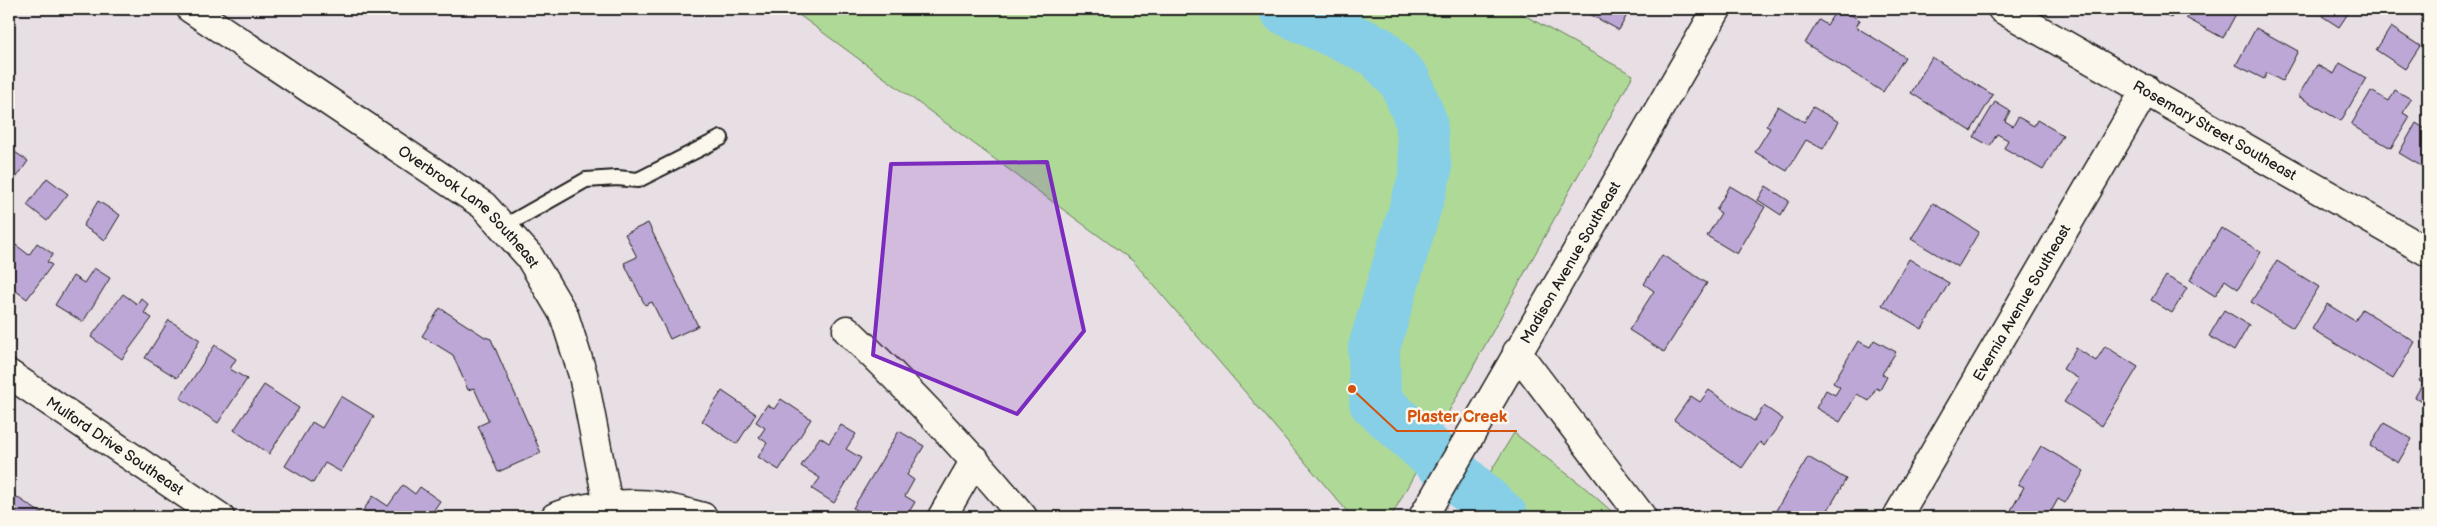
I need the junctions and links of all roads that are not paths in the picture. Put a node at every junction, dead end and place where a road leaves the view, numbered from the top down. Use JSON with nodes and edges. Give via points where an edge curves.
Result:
{"nodes":[{"id":1,"x":192,"y":9,"type":"edge"},
{"id":2,"x":1717,"y":9,"type":"edge"},
{"id":3,"x":2002,"y":9,"type":"edge"},
{"id":4,"x":2146,"y":90,"type":"junction"},
{"id":5,"x":721,"y":138,"type":"dead end"},
{"id":6,"x":503,"y":227,"type":"junction"},
{"id":7,"x":2428,"y":252,"type":"edge"},
{"id":8,"x":847,"y":330,"type":"dead end"},
{"id":9,"x":1517,"y":352,"type":"junction"},
{"id":10,"x":9,"y":374,"type":"edge"},
{"id":11,"x":975,"y":460,"type":"junction"},
{"id":12,"x":608,"y":505,"type":"junction"},
{"id":13,"x":220,"y":517,"type":"edge"},
{"id":14,"x":555,"y":517,"type":"edge"},
{"id":15,"x":703,"y":517,"type":"edge"},
{"id":16,"x":942,"y":517,"type":"edge"},
{"id":17,"x":1023,"y":517,"type":"edge"},
{"id":18,"x":1423,"y":517,"type":"edge"},
{"id":19,"x":1642,"y":517,"type":"edge"},
{"id":20,"x":1897,"y":517,"type":"edge"}],
"edges":[{"from":1,"to":6,"type":"street","name":"Overbrook Lane Southeast","via":[[483,205]]},
{"from":2,"to":9,"type":"street","name":"Madison Avenue Southeast"},
{"from":3,"to":4,"type":"street","name":"Rosemary Street Southeast"},
{"from":4,"to":7,"type":"street","name":"Rosemary Street Southeast"},
{"from":4,"to":20,"type":"street","name":"Evernia Avenue Southeast"},
{"from":5,"to":6,"type":"lane","via":[[638,180],[586,180]]},
{"from":6,"to":12,"type":"street","name":"Overbrook Lane Southeast","via":[[529,256],[564,315],[583,375]]},
{"from":8,"to":11,"type":"street"},
{"from":9,"to":18,"type":"street","name":"Madison Avenue Southeast"},
{"from":9,"to":19,"type":"street"},
{"from":10,"to":13,"type":"street","name":"Mulford Drive Southeast"},
{"from":11,"to":16,"type":"street"},
{"from":11,"to":17,"type":"street"},
{"from":12,"to":14,"type":"street"},
{"from":12,"to":15,"type":"street","via":[[656,505]]}]}
